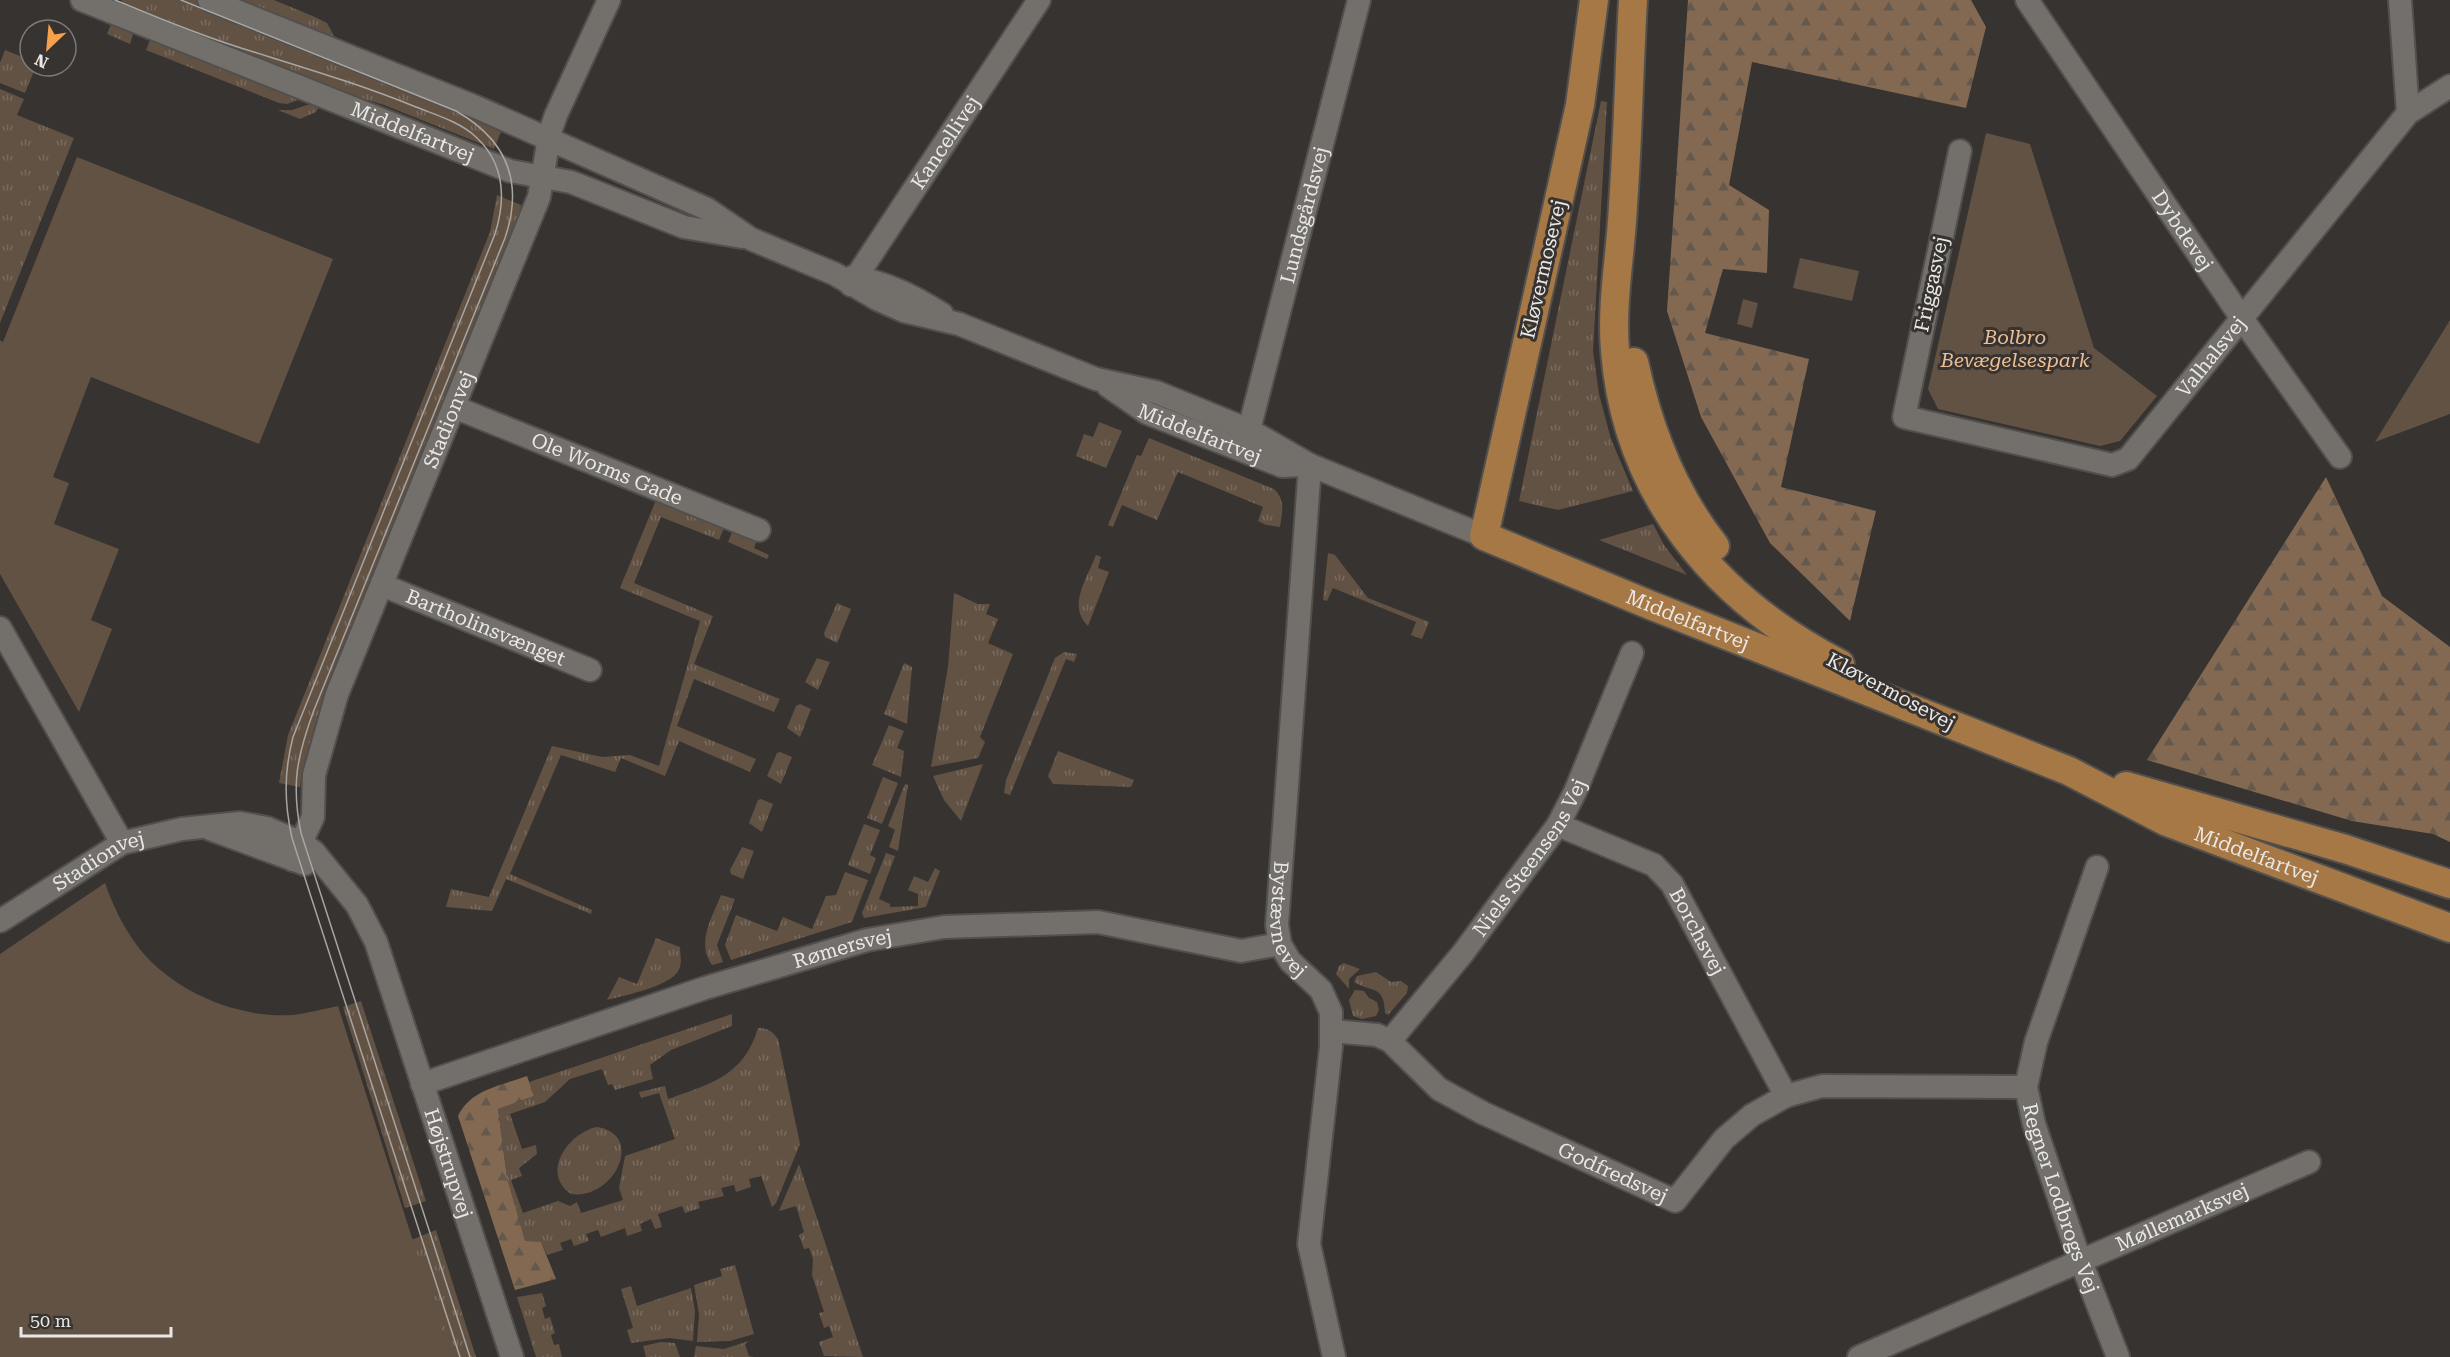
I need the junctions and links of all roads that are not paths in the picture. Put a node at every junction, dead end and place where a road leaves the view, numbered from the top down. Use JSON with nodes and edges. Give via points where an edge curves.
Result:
{"nodes":[{"id":1,"x":82,"y":0,"type":"edge"},
{"id":2,"x":209,"y":0,"type":"edge"},
{"id":3,"x":609,"y":0,"type":"edge"},
{"id":4,"x":1039,"y":0,"type":"edge"},
{"id":5,"x":1359,"y":0,"type":"edge"},
{"id":6,"x":1594,"y":0,"type":"edge"},
{"id":7,"x":1633,"y":0,"type":"edge"},
{"id":8,"x":2026,"y":0,"type":"edge"},
{"id":9,"x":2400,"y":0,"type":"edge"},
{"id":10,"x":2450,"y":86,"type":"edge"},
{"id":11,"x":2408,"y":113,"type":"junction"},
{"id":12,"x":549,"y":141,"type":"junction"},
{"id":13,"x":1960,"y":151,"type":"dead end"},
{"id":14,"x":543,"y":177,"type":"junction"},
{"id":15,"x":751,"y":239,"type":"junction"},
{"id":16,"x":848,"y":279,"type":"junction"},
{"id":17,"x":2243,"y":320,"type":"junction"},
{"id":18,"x":1096,"y":379,"type":"junction"},
{"id":19,"x":454,"y":407,"type":"junction"},
{"id":20,"x":1904,"y":417,"type":"joint"},
{"id":21,"x":1249,"y":430,"type":"junction"},
{"id":22,"x":2340,"y":457,"type":"dead end"},
{"id":23,"x":1310,"y":465,"type":"junction"},
{"id":24,"x":759,"y":530,"type":"dead end"},
{"id":25,"x":1484,"y":536,"type":"junction"},
{"id":26,"x":382,"y":585,"type":"junction"},
{"id":27,"x":0,"y":628,"type":"edge"},
{"id":28,"x":1632,"y":653,"type":"dead end"},
{"id":29,"x":590,"y":670,"type":"dead end"},
{"id":30,"x":1964,"y":729,"type":"junction"},
{"id":31,"x":2069,"y":771,"type":"junction"},
{"id":32,"x":2167,"y":822,"type":"junction"},
{"id":33,"x":1558,"y":825,"type":"junction"},
{"id":34,"x":122,"y":843,"type":"junction"},
{"id":35,"x":297,"y":851,"type":"junction"},
{"id":36,"x":2097,"y":867,"type":"dead end"},
{"id":37,"x":2316,"y":876,"type":"junction"},
{"id":38,"x":2450,"y":884,"type":"edge"},
{"id":39,"x":2450,"y":909,"type":"edge"},
{"id":40,"x":0,"y":921,"type":"edge"},
{"id":41,"x":2450,"y":928,"type":"edge"},
{"id":42,"x":1280,"y":944,"type":"junction"},
{"id":43,"x":2450,"y":949,"type":"edge"},
{"id":44,"x":385,"y":970,"type":"joint"},
{"id":45,"x":1332,"y":1031,"type":"junction"},
{"id":46,"x":1390,"y":1041,"type":"junction"},
{"id":47,"x":422,"y":1084,"type":"junction"},
{"id":48,"x":2026,"y":1087,"type":"junction"},
{"id":49,"x":1786,"y":1096,"type":"junction"},
{"id":50,"x":2309,"y":1162,"type":"dead end"},
{"id":51,"x":2080,"y":1261,"type":"junction"},
{"id":52,"x":512,"y":1357,"type":"edge"},
{"id":53,"x":1334,"y":1357,"type":"edge"},
{"id":54,"x":1859,"y":1357,"type":"edge"},
{"id":55,"x":2118,"y":1357,"type":"edge"}],
"edges":[{"from":1,"to":14,"type":"street","name":"Middelfartvej","via":[[469,156],[510,171]]},
{"from":2,"to":12,"type":"street","name":"Middelfartvej","via":[[476,107]]},
{"from":3,"to":12,"type":"street","name":"Stadionvej","via":[[556,115]]},
{"from":4,"to":16,"type":"street","name":"Kancellivej"},
{"from":5,"to":21,"type":"street","name":"Lundsgårdsvej"},
{"from":6,"to":25,"type":"main road","name":"Kløvermosevej","via":[[1580,105]]},
{"from":7,"to":30,"type":"main road","name":"Kløvermosevej","via":[[1614,304],[1615,351],[1624,413],[1646,477],[1687,541],[1738,596],[1773,626]]},
{"from":8,"to":17,"type":"street","name":"Dybdevej"},
{"from":9,"to":11,"type":"street"},
{"from":10,"to":11,"type":"street","name":"Valhalsvej"},
{"from":11,"to":17,"type":"street","name":"Valhalsvej"},
{"from":12,"to":14,"type":"street","name":"Stadionvej"},
{"from":12,"to":15,"type":"street","name":"Middelfartvej","via":[[707,209]]},
{"from":13,"to":20,"type":"street","name":"Friggasvej"},
{"from":14,"to":15,"type":"street","name":"Middelfartvej","via":[[571,182],[684,227]]},
{"from":14,"to":19,"type":"street","name":"Stadionvej","via":[[539,197]]},
{"from":15,"to":16,"type":"street","name":"Middelfartvej"},
{"from":16,"to":18,"type":"street","name":"Middelfartvej","via":[[888,285],[909,293],[959,324]]},
{"from":17,"to":20,"type":"street","name":"Valhalsvej","via":[[2128,459],[2112,465]]},
{"from":17,"to":22,"type":"street","name":"Dybdevej"},
{"from":18,"to":21,"type":"street","name":"Middelfartvej","via":[[1156,392]]},
{"from":18,"to":23,"type":"street","name":"Middelfartvej","via":[[1147,413],[1282,466]]},
{"from":19,"to":24,"type":"street","name":"Ole Worms Gade"},
{"from":19,"to":26,"type":"street","name":"Stadionvej"},
{"from":21,"to":23,"type":"street","name":"Middelfartvej"},
{"from":23,"to":25,"type":"street","name":"Middelfartvej"},
{"from":23,"to":42,"type":"street","name":"Bystævnevej","via":[[1277,925]]},
{"from":25,"to":30,"type":"main road","name":"Middelfartvej"},
{"from":26,"to":29,"type":"street","name":"Bartholinsvænget"},
{"from":26,"to":35,"type":"street","name":"Stadionvej","via":[[326,728],[314,775],[313,817]]},
{"from":27,"to":34,"type":"street"},
{"from":28,"to":33,"type":"street","name":"Niels Steensens Vej"},
{"from":30,"to":31,"type":"main road","name":"Middelfartvej"},
{"from":31,"to":32,"type":"main road","name":"Middelfartvej"},
{"from":31,"to":38,"type":"main road","name":"Middelfartvej","via":[[2346,849]]},
{"from":32,"to":37,"type":"main road","name":"Middelfartvej"},
{"from":32,"to":43,"type":"main road","via":[[2205,850]]},
{"from":33,"to":46,"type":"street","name":"Niels Steensens Vej","via":[[1463,953]]},
{"from":33,"to":49,"type":"street","name":"Borchsvej","via":[[1654,864],[1672,884]]},
{"from":34,"to":35,"type":"street","name":"Stadionvej","via":[[182,829],[240,823],[254,825]]},
{"from":34,"to":40,"type":"street","name":"Stadionvej"},
{"from":35,"to":44,"type":"street","name":"Stadionvej","via":[[314,852],[343,886],[368,923]]},
{"from":36,"to":48,"type":"street","name":"Regner Lodbrogs Vej","via":[[2036,1042]]},
{"from":37,"to":39,"type":"main road","via":[[2401,892]]},
{"from":37,"to":41,"type":"main road","name":"Middelfartvej"},
{"from":42,"to":45,"type":"street","name":"Bystævnevej","via":[[1290,961],[1321,990],[1331,1012]]},
{"from":42,"to":47,"type":"street","name":"Rømersvej","via":[[1241,951],[1098,922],[944,927],[867,940],[705,988]]},
{"from":44,"to":47,"type":"street","name":"Højstrupvej"},
{"from":45,"to":46,"type":"street","name":"Godfredsvej","via":[[1377,1035]]},
{"from":45,"to":53,"type":"street","name":"Bystævnevej","via":[[1309,1244]]},
{"from":46,"to":49,"type":"street","name":"Godfredsvej","via":[[1439,1089],[1675,1201],[1724,1139],[1752,1115]]},
{"from":47,"to":52,"type":"street","name":"Højstrupvej"},
{"from":48,"to":49,"type":"street","name":"Godfredsvej","via":[[1822,1086]]},
{"from":48,"to":51,"type":"street","name":"Regner Lodbrogs Vej","via":[[2034,1124]]},
{"from":50,"to":51,"type":"street","name":"Møllemarksvej"},
{"from":51,"to":54,"type":"street","name":"Møllemarksvej"},
{"from":51,"to":55,"type":"street","name":"Regner Lodbrogs Vej"}]}
